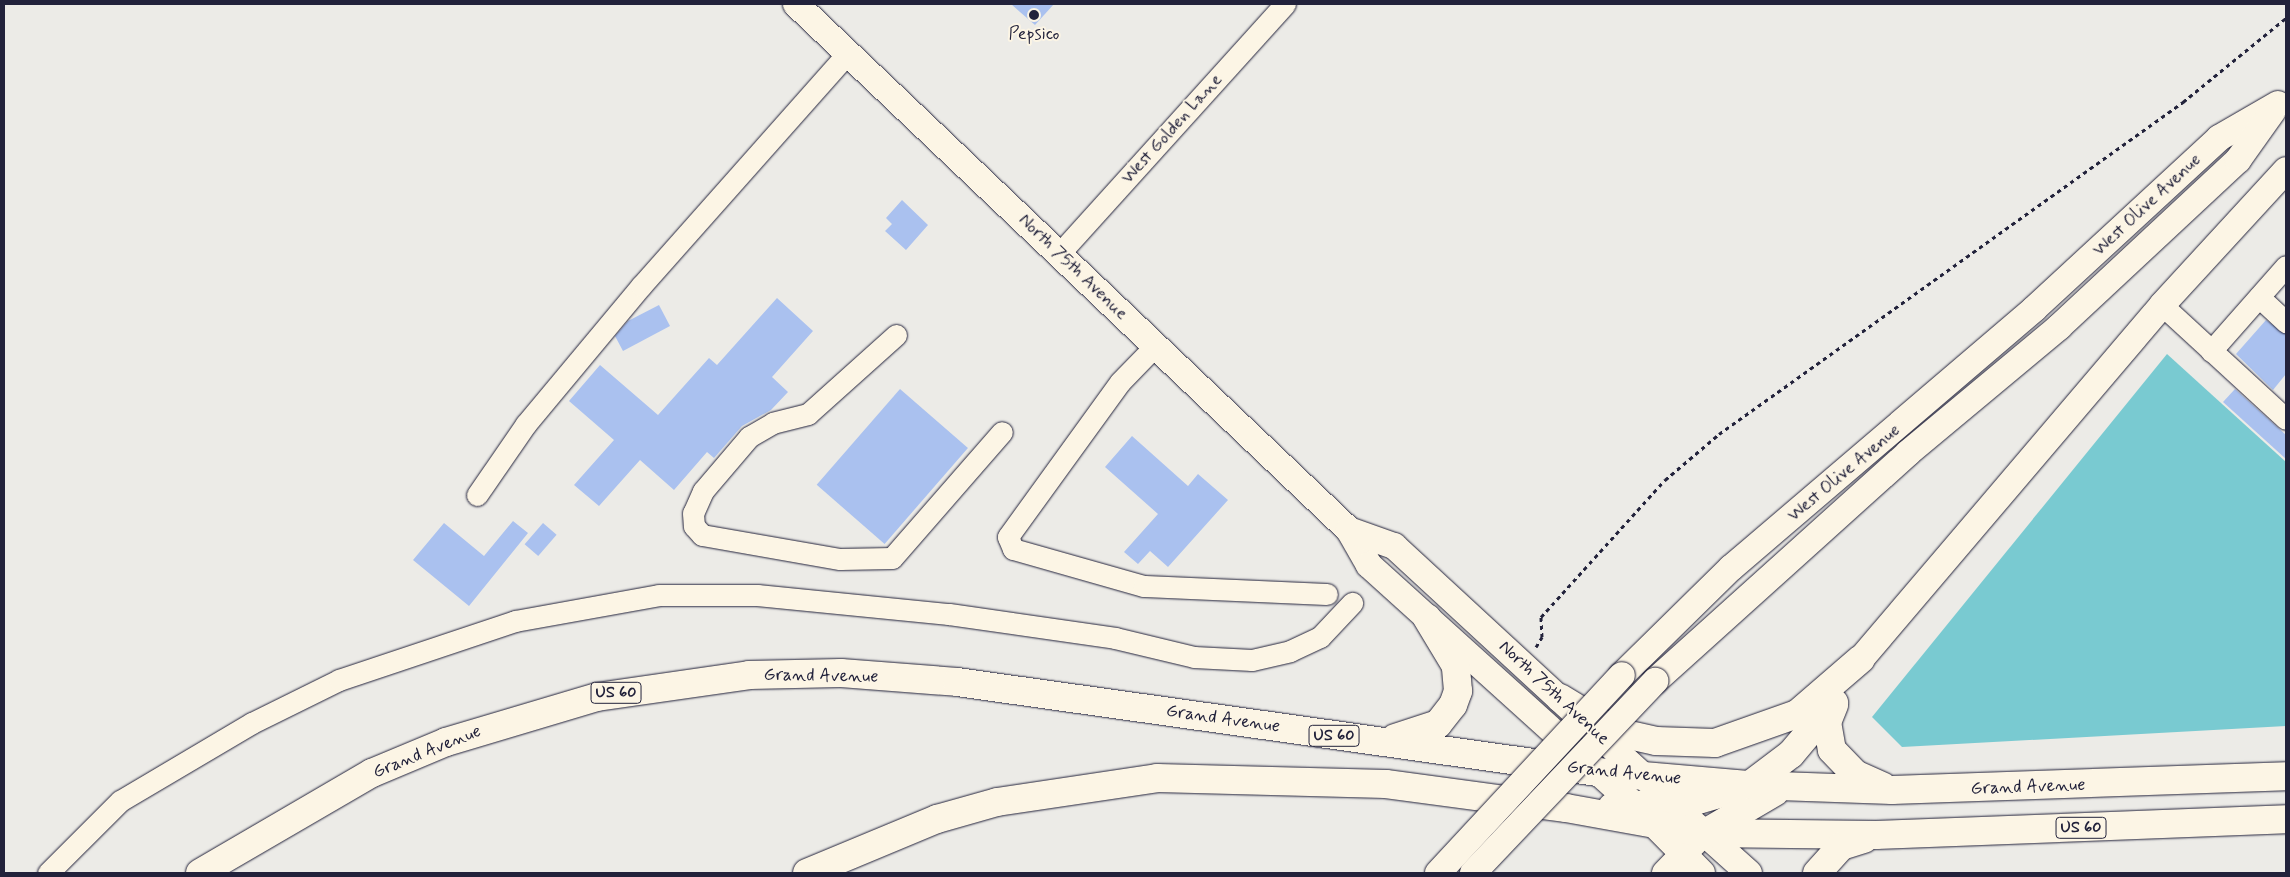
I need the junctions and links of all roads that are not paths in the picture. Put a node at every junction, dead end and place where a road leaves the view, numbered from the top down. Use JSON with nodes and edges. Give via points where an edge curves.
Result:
{"nodes":[{"id":1,"x":796,"y":4,"type":"edge"},
{"id":2,"x":1285,"y":4,"type":"edge"},
{"id":3,"x":848,"y":53,"type":"junction"},
{"id":4,"x":2282,"y":99,"type":"edge"},
{"id":5,"x":2286,"y":170,"type":"edge"},
{"id":6,"x":1059,"y":254,"type":"junction"},
{"id":7,"x":2286,"y":266,"type":"edge"},
{"id":8,"x":2259,"y":297,"type":"junction"},
{"id":9,"x":2162,"y":305,"type":"junction"},
{"id":10,"x":2286,"y":322,"type":"edge"},
{"id":11,"x":896,"y":335,"type":"dead end"},
{"id":12,"x":1156,"y":346,"type":"junction"},
{"id":13,"x":2211,"y":351,"type":"junction"},
{"id":14,"x":2286,"y":419,"type":"edge"},
{"id":15,"x":1002,"y":432,"type":"dead end"},
{"id":16,"x":477,"y":495,"type":"dead end"},
{"id":17,"x":1348,"y":530,"type":"junction"},
{"id":18,"x":1328,"y":594,"type":"dead end"},
{"id":19,"x":1352,"y":603,"type":"dead end"},
{"id":20,"x":1427,"y":618,"type":"junction"},
{"id":21,"x":1861,"y":659,"type":"junction"},
{"id":22,"x":1560,"y":698,"type":"junction"},
{"id":23,"x":1834,"y":703,"type":"junction"},
{"id":24,"x":1366,"y":740,"type":"junction"},
{"id":25,"x":1597,"y":772,"type":"junction"},
{"id":26,"x":1643,"y":776,"type":"junction"},
{"id":27,"x":2286,"y":776,"type":"edge"},
{"id":28,"x":1750,"y":785,"type":"junction"},
{"id":29,"x":1790,"y":785,"type":"junction"},
{"id":30,"x":1892,"y":790,"type":"junction"},
{"id":31,"x":1672,"y":804,"type":"junction"},
{"id":32,"x":1636,"y":806,"type":"junction"},
{"id":33,"x":1566,"y":808,"type":"junction"},
{"id":34,"x":2286,"y":820,"type":"edge"},
{"id":35,"x":1656,"y":826,"type":"junction"},
{"id":36,"x":1705,"y":834,"type":"junction"},
{"id":37,"x":1876,"y":835,"type":"junction"},
{"id":38,"x":1683,"y":852,"type":"junction"},
{"id":39,"x":48,"y":873,"type":"edge"},
{"id":40,"x":200,"y":873,"type":"edge"},
{"id":41,"x":807,"y":873,"type":"edge"},
{"id":42,"x":1438,"y":873,"type":"edge"},
{"id":43,"x":1473,"y":873,"type":"edge"},
{"id":44,"x":1665,"y":873,"type":"edge"},
{"id":45,"x":1702,"y":873,"type":"edge"},
{"id":46,"x":1749,"y":873,"type":"edge"},
{"id":47,"x":1817,"y":873,"type":"edge"}],
"edges":[{"from":1,"to":3,"type":"main road","name":"North 75th Avenue"},
{"from":2,"to":6,"type":"street","name":"West Golden Lane"},
{"from":3,"to":6,"type":"main road","name":"North 75th Avenue"},
{"from":3,"to":16,"type":"street","via":[[641,286],[526,424]]},
{"from":4,"to":42,"type":"main road","name":"West Olive Avenue","bridge":true,"via":[[2219,138],[2034,309],[1732,568],[1622,675]]},
{"from":4,"to":43,"type":"main road","name":"West Olive Avenue","bridge":true,"via":[[2238,160],[2059,327],[1900,459],[1655,681]]},
{"from":5,"to":9,"type":"main road"},
{"from":6,"to":12,"type":"main road","name":"North 75th Avenue"},
{"from":7,"to":8,"type":"street"},
{"from":8,"to":10,"type":"street"},
{"from":8,"to":13,"type":"street"},
{"from":9,"to":13,"type":"street"},
{"from":9,"to":21,"type":"main road"},
{"from":11,"to":15,"type":"street","via":[[808,414],[773,423],[749,437],[703,491],[692,513],[694,526],[702,535],[840,559],[892,558]]},
{"from":12,"to":17,"type":"main road","name":"North 75th Avenue"},
{"from":12,"to":18,"type":"street","via":[[1120,382],[1008,537],[1013,549],[1144,586]]},
{"from":13,"to":14,"type":"street"},
{"from":17,"to":20,"type":"main road","name":"North 75th Avenue","via":[[1369,565]]},
{"from":17,"to":22,"type":"main road","name":"North 75th Avenue","via":[[1394,546]]},
{"from":19,"to":39,"type":"street","via":[[1320,637],[1290,651],[1252,660],[1194,657],[1115,638],[949,614],[757,596],[659,596],[515,621],[339,680],[252,723],[120,801]]},
{"from":20,"to":24,"type":"highway","via":[[1456,666],[1453,705],[1438,724],[1422,733]]},
{"from":20,"to":25,"type":"main road","name":"North 75th Avenue"},
{"from":21,"to":22,"type":"highway","via":[[1797,714],[1749,734],[1715,743],[1656,741],[1616,732]]},
{"from":21,"to":23,"type":"highway"},
{"from":22,"to":26,"type":"main road","name":"North 75th Avenue"},
{"from":23,"to":28,"type":"highway","via":[[1791,754]]},
{"from":23,"to":30,"type":"highway","via":[[1827,734],[1837,757],[1855,774]]},
{"from":24,"to":25,"type":"highway","name":"Grand Avenue","number":"US 60"},
{"from":24,"to":40,"type":"highway","name":"Grand Avenue","number":"US 60","via":[[957,682],[841,673],[677,682],[540,711],[446,742],[372,773]]},
{"from":25,"to":26,"type":"highway","name":"Grand Avenue","number":"US 60"},
{"from":25,"to":32,"type":"main road","name":"North 75th Avenue"},
{"from":26,"to":28,"type":"highway","name":"Grand Avenue","number":"US 60"},
{"from":26,"to":31,"type":"main road","name":"North 75th Avenue"},
{"from":27,"to":30,"type":"highway","name":"Grand Avenue","number":"US 60"},
{"from":28,"to":29,"type":"highway","name":"Grand Avenue","number":"US 60"},
{"from":28,"to":31,"type":"highway"},
{"from":29,"to":30,"type":"highway","name":"Grand Avenue","number":"US 60"},
{"from":29,"to":36,"type":"highway","via":[[1742,808]]},
{"from":31,"to":32,"type":"highway"},
{"from":31,"to":36,"type":"main road","name":"North 75th Avenue"},
{"from":32,"to":33,"type":"highway"},
{"from":32,"to":35,"type":"main road","name":"North 75th Avenue"},
{"from":33,"to":35,"type":"highway","number":"US 60"},
{"from":33,"to":41,"type":"highway","number":"US 60","via":[[1386,784],[1157,778],[989,804],[937,819]]},
{"from":34,"to":37,"type":"highway","number":"US 60"},
{"from":35,"to":36,"type":"highway","number":"US 60"},
{"from":35,"to":38,"type":"main road","name":"North 75th Avenue"},
{"from":36,"to":37,"type":"highway","number":"US 60"},
{"from":36,"to":38,"type":"main road"},
{"from":36,"to":46,"type":"main road","name":"North 75th Avenue"},
{"from":37,"to":47,"type":"highway","via":[[1841,846]]},
{"from":38,"to":44,"type":"main road"},
{"from":38,"to":45,"type":"main road","name":"North 75th Avenue"}]}
